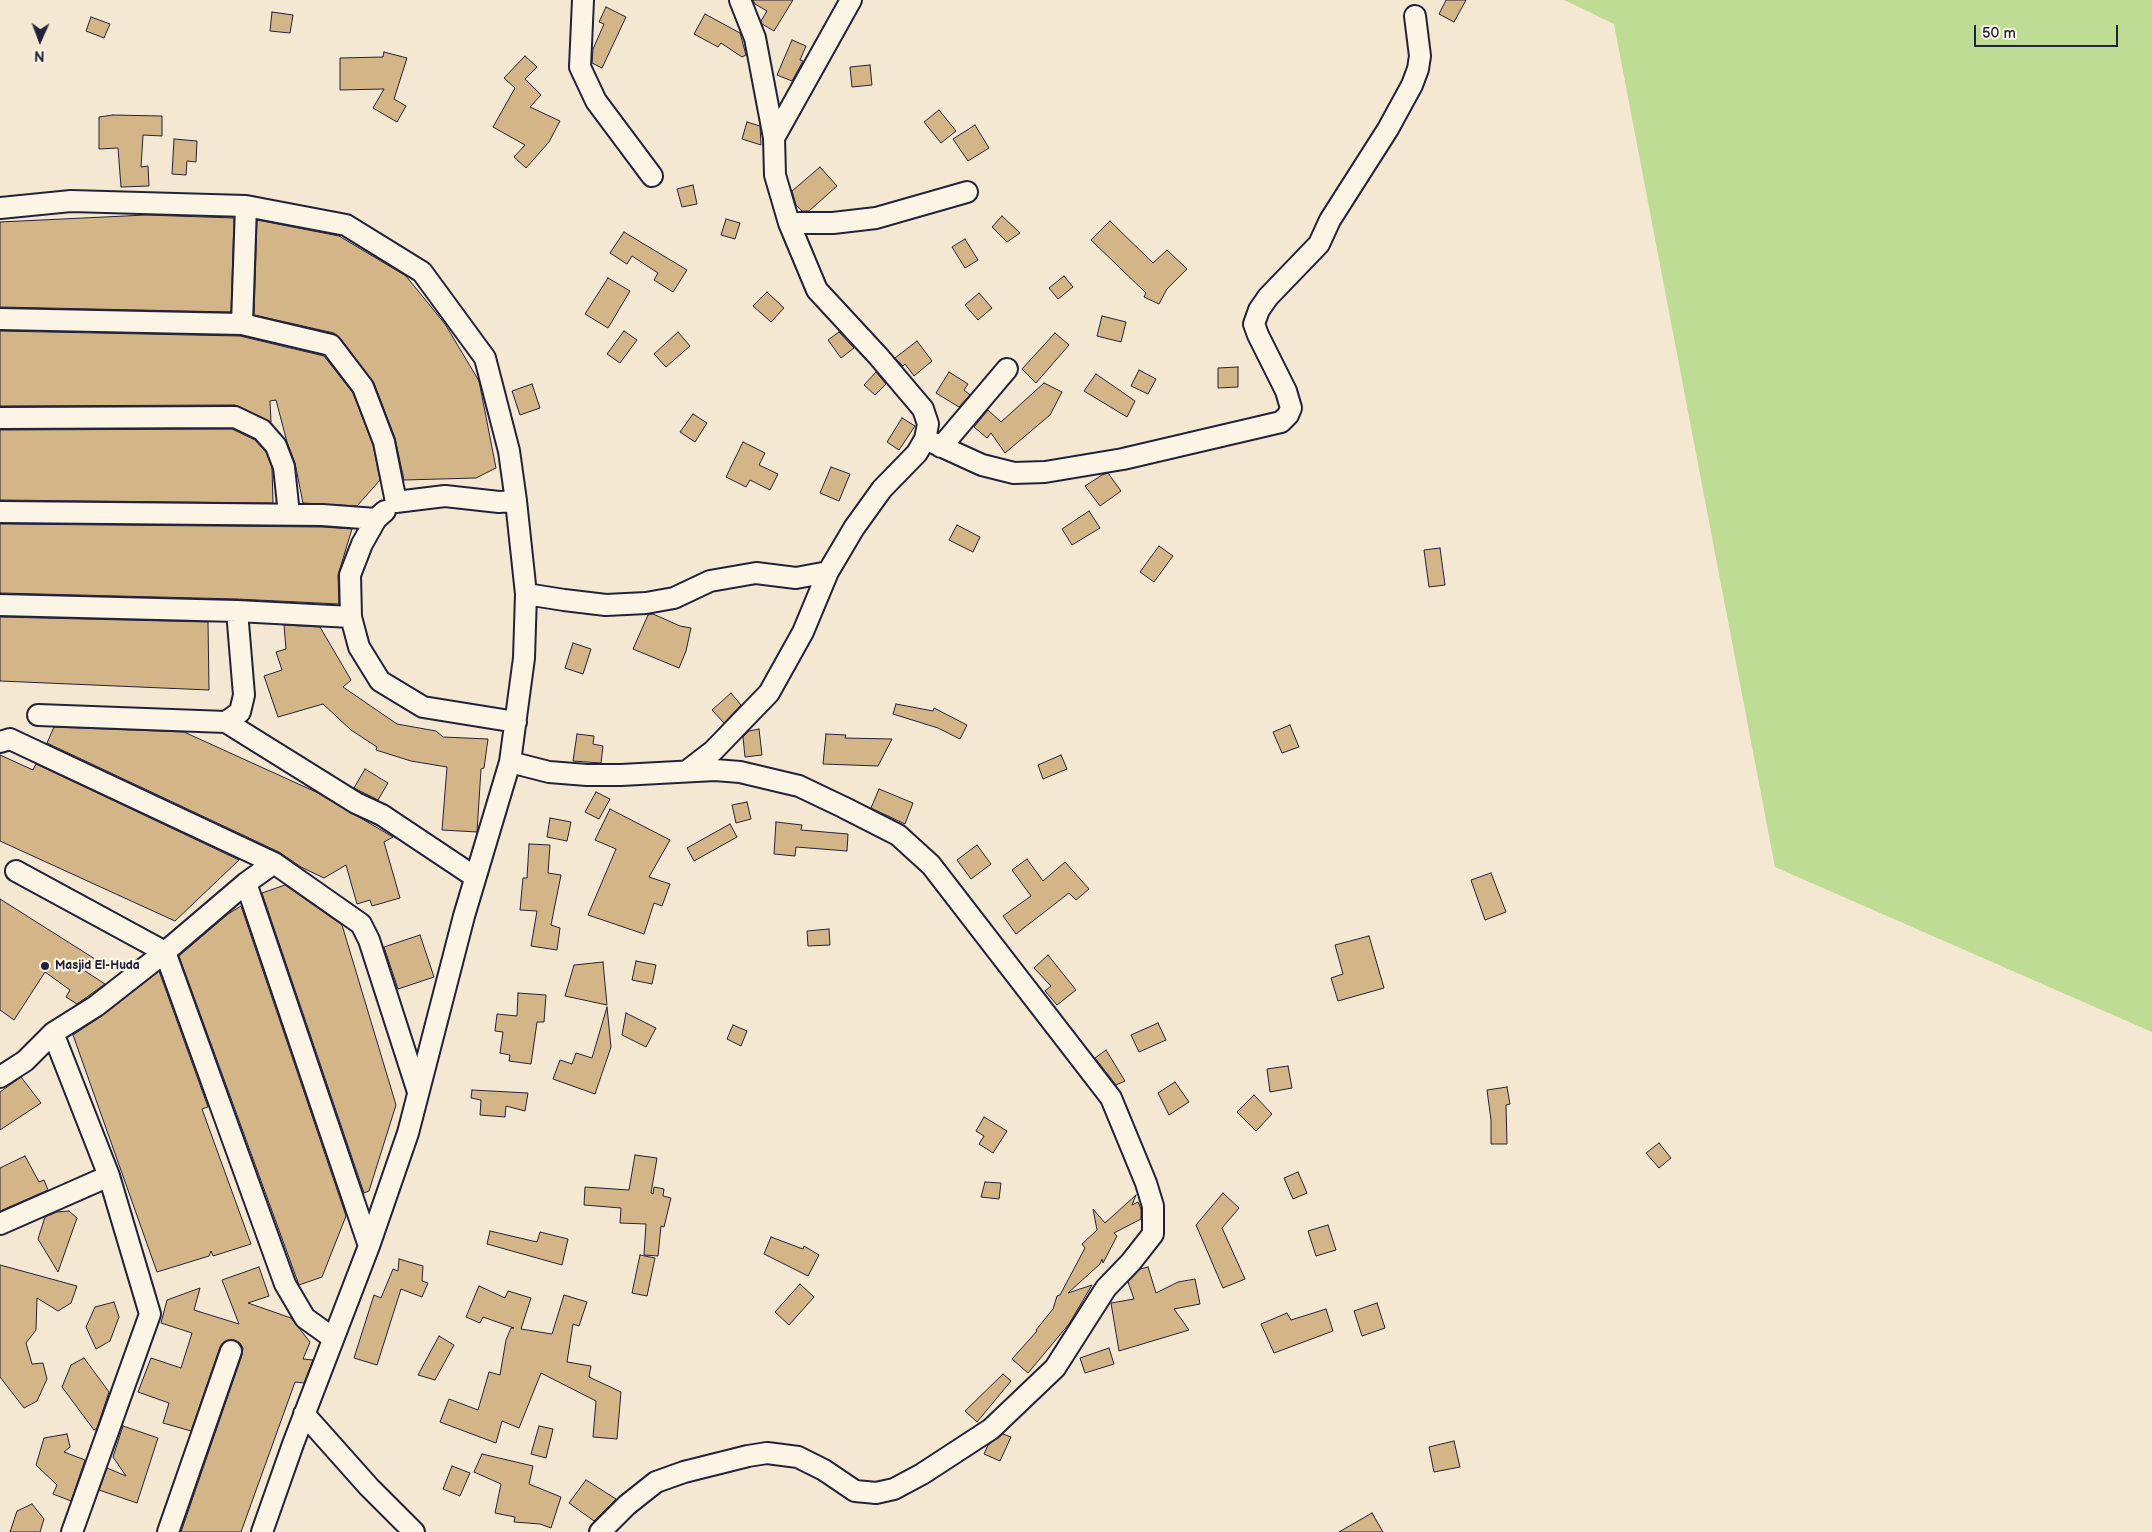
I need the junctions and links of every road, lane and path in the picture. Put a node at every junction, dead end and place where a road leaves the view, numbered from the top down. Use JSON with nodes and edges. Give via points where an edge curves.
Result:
{"nodes":[{"id":1,"x":583,"y":0,"type":"edge"},
{"id":2,"x":740,"y":0,"type":"edge"},
{"id":3,"x":851,"y":0,"type":"edge"},
{"id":4,"x":1415,"y":16,"type":"dead end"},
{"id":5,"x":774,"y":138,"type":"junction"},
{"id":6,"x":652,"y":176,"type":"dead end"},
{"id":7,"x":967,"y":192,"type":"dead end"},
{"id":8,"x":246,"y":206,"type":"junction"},
{"id":9,"x":0,"y":208,"type":"edge"},
{"id":10,"x":789,"y":223,"type":"junction"},
{"id":11,"x":0,"y":319,"type":"edge"},
{"id":12,"x":242,"y":324,"type":"junction"},
{"id":13,"x":1007,"y":368,"type":"dead end"},
{"id":14,"x":0,"y":418,"type":"edge"},
{"id":15,"x":933,"y":443,"type":"junction"},
{"id":16,"x":396,"y":502,"type":"junction"},
{"id":17,"x":516,"y":502,"type":"junction"},
{"id":18,"x":0,"y":512,"type":"edge"},
{"id":19,"x":288,"y":514,"type":"junction"},
{"id":20,"x":376,"y":519,"type":"junction"},
{"id":21,"x":828,"y":572,"type":"junction"},
{"id":22,"x":526,"y":594,"type":"junction"},
{"id":23,"x":0,"y":605,"type":"edge"},
{"id":24,"x":237,"y":611,"type":"junction"},
{"id":25,"x":351,"y":617,"type":"junction"},
{"id":26,"x":38,"y":715,"type":"dead end"},
{"id":27,"x":226,"y":722,"type":"junction"},
{"id":28,"x":516,"y":722,"type":"junction"},
{"id":29,"x":0,"y":742,"type":"edge"},
{"id":30,"x":510,"y":762,"type":"junction"},
{"id":31,"x":687,"y":771,"type":"junction"},
{"id":32,"x":274,"y":863,"type":"junction"},
{"id":33,"x":16,"y":871,"type":"dead end"},
{"id":34,"x":475,"y":877,"type":"junction"},
{"id":35,"x":246,"y":883,"type":"junction"},
{"id":36,"x":165,"y":952,"type":"junction"},
{"id":37,"x":53,"y":1033,"type":"junction"},
{"id":38,"x":0,"y":1078,"type":"edge"},
{"id":39,"x":418,"y":1092,"type":"junction"},
{"id":40,"x":109,"y":1176,"type":"junction"},
{"id":41,"x":0,"y":1224,"type":"edge"},
{"id":42,"x":369,"y":1246,"type":"junction"},
{"id":43,"x":333,"y":1338,"type":"junction"},
{"id":44,"x":230,"y":1351,"type":"dead end"},
{"id":45,"x":304,"y":1414,"type":"junction"},
{"id":46,"x":72,"y":1532,"type":"edge"},
{"id":47,"x":168,"y":1532,"type":"edge"},
{"id":48,"x":262,"y":1532,"type":"edge"},
{"id":49,"x":414,"y":1532,"type":"edge"},
{"id":50,"x":600,"y":1532,"type":"edge"}],
"edges":[{"from":1,"to":6,"type":"street","via":[[580,67],[596,101]]},
{"from":2,"to":5,"type":"street","via":[[754,38]]},
{"from":3,"to":5,"type":"street"},
{"from":4,"to":15,"type":"street","via":[[1420,56],[1412,85],[1330,220],[1319,244],[1268,297],[1254,324],[1286,391],[1291,408],[1288,416],[1269,426],[1123,459],[1046,472],[1014,473],[982,465]]},
{"from":5,"to":10,"type":"street","via":[[775,174]]},
{"from":7,"to":10,"type":"street","via":[[876,218],[833,223]]},
{"from":8,"to":9,"type":"street","via":[[71,201]]},
{"from":8,"to":12,"type":"street"},
{"from":8,"to":17,"type":"street","via":[[346,224],[422,272],[485,358],[509,451]]},
{"from":10,"to":15,"type":"street","via":[[817,290],[923,409]]},
{"from":11,"to":12,"type":"street"},
{"from":12,"to":16,"type":"street","via":[[331,345],[363,387],[384,442]]},
{"from":13,"to":15,"type":"street"},
{"from":14,"to":19,"type":"street","via":[[235,417],[262,430],[276,446],[284,467]]},
{"from":15,"to":21,"type":"street","via":[[916,453],[882,489]]},
{"from":16,"to":17,"type":"street","via":[[444,496]]},
{"from":16,"to":20,"type":"street"},
{"from":17,"to":22,"type":"street"},
{"from":18,"to":19,"type":"street"},
{"from":19,"to":20,"type":"street"},
{"from":20,"to":25,"type":"street","via":[[350,575]]},
{"from":21,"to":22,"type":"street","via":[[796,578],[756,573],[710,582],[674,598],[646,603],[606,605]]},
{"from":21,"to":31,"type":"street","via":[[803,632],[769,693],[713,750]]},
{"from":22,"to":28,"type":"street","via":[[524,658]]},
{"from":23,"to":24,"type":"street"},
{"from":24,"to":25,"type":"street"},
{"from":24,"to":27,"type":"street","via":[[244,695],[240,712]]},
{"from":25,"to":28,"type":"street","via":[[359,647],[380,681],[423,708]]},
{"from":26,"to":27,"type":"street"},
{"from":27,"to":34,"type":"street","via":[[382,816]]},
{"from":28,"to":30,"type":"street"},
{"from":29,"to":32,"type":"street","via":[[10,739]]},
{"from":30,"to":31,"type":"street","via":[[549,772],[587,775]]},
{"from":30,"to":34,"type":"street"},
{"from":31,"to":50,"type":"street","via":[[740,772],[799,786],[898,835],[931,865],[1110,1098],[1146,1183],[1153,1206],[1153,1234],[1106,1288],[1055,1368],[991,1429],[922,1474],[894,1489],[876,1493],[855,1491],[798,1457],[767,1453],[748,1456],[656,1482]]},
{"from":32,"to":35,"type":"street"},
{"from":32,"to":39,"type":"street","via":[[361,924]]},
{"from":33,"to":36,"type":"street"},
{"from":34,"to":39,"type":"street"},
{"from":35,"to":36,"type":"street"},
{"from":35,"to":42,"type":"street"},
{"from":36,"to":37,"type":"street","via":[[96,1006]]},
{"from":36,"to":43,"type":"street","via":[[285,1284],[305,1318]]},
{"from":37,"to":38,"type":"street","via":[[25,1061]]},
{"from":37,"to":40,"type":"street"},
{"from":39,"to":42,"type":"street","via":[[408,1133]]},
{"from":40,"to":41,"type":"street"},
{"from":40,"to":46,"type":"street","via":[[150,1314]]},
{"from":42,"to":43,"type":"street"},
{"from":43,"to":45,"type":"street"},
{"from":44,"to":47,"type":"street"},
{"from":45,"to":48,"type":"street"},
{"from":45,"to":49,"type":"street"}]}
